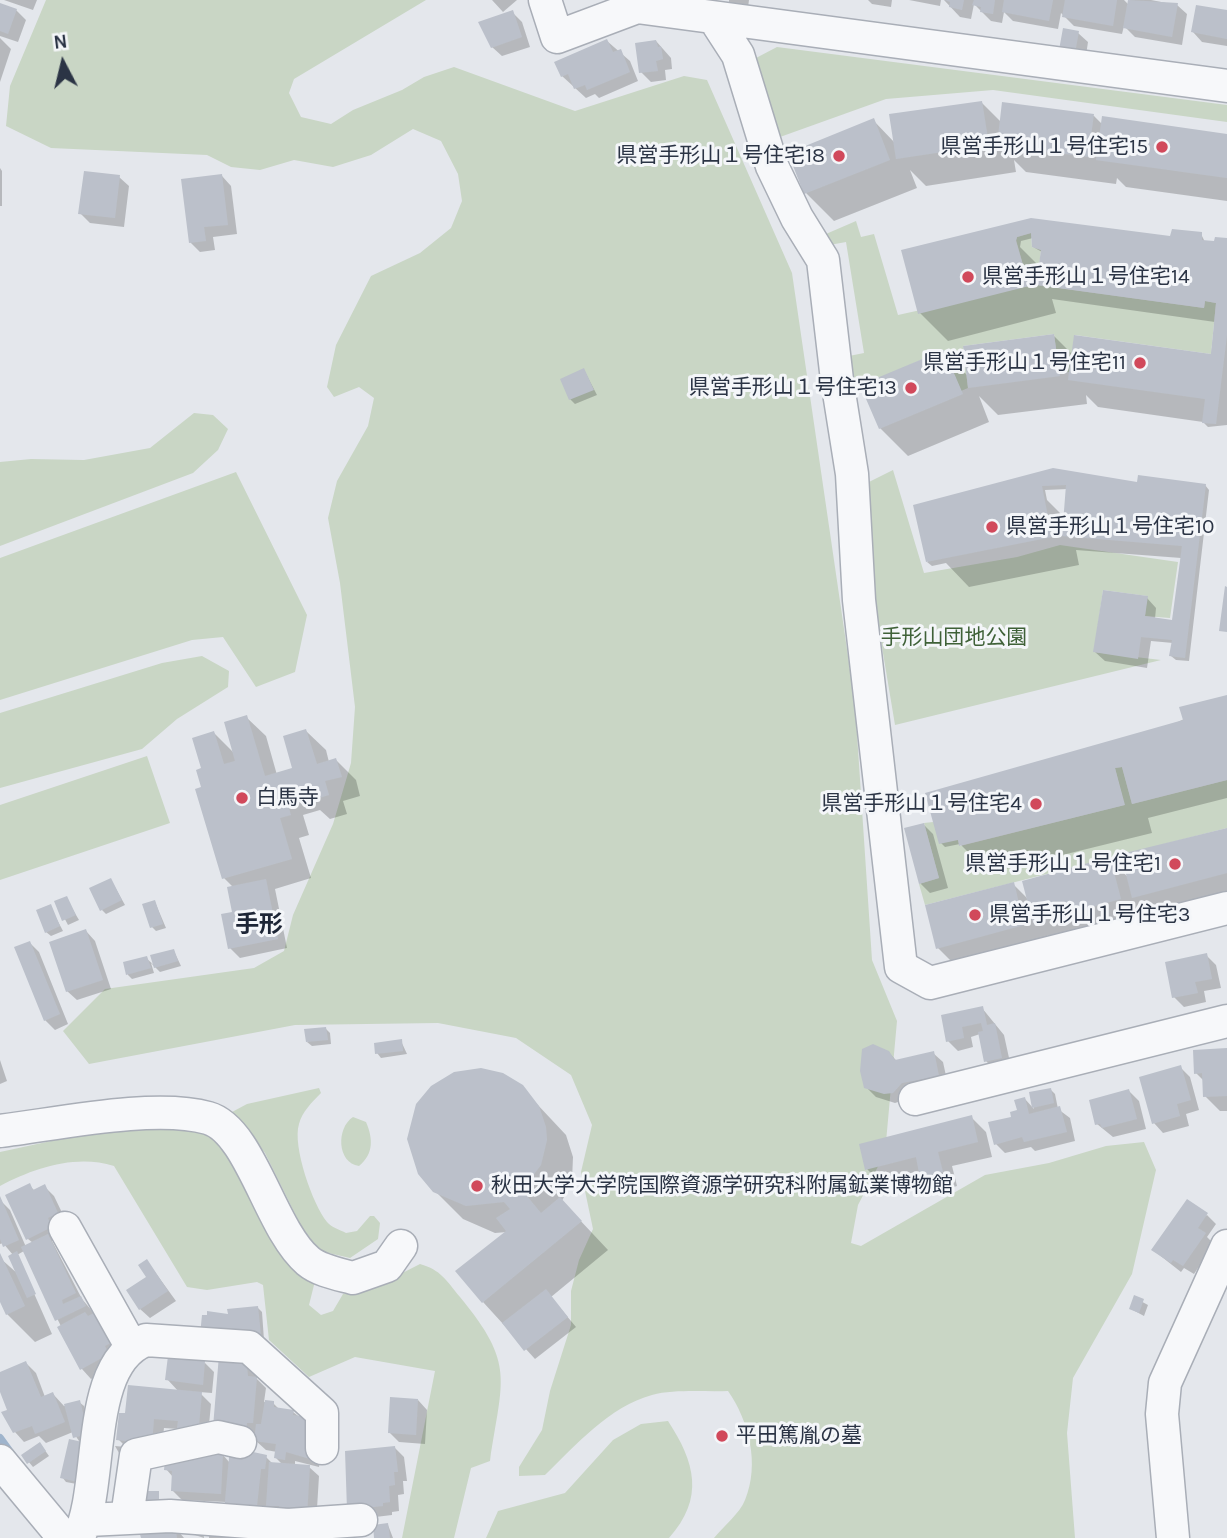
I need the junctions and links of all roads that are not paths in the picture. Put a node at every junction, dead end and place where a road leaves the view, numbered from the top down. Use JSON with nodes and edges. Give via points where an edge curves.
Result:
{"nodes":[{"id":1,"x":545,"y":0,"type":"edge"},
{"id":2,"x":705,"y":11,"type":"edge"},
{"id":3,"x":1227,"y":86,"type":"edge"},
{"id":4,"x":1227,"y":908,"type":"edge"},
{"id":5,"x":1227,"y":1021,"type":"edge"},
{"id":6,"x":915,"y":1099,"type":"dead end"},
{"id":7,"x":0,"y":1131,"type":"edge"},
{"id":8,"x":65,"y":1228,"type":"dead end"},
{"id":9,"x":401,"y":1246,"type":"dead end"},
{"id":10,"x":1227,"y":1246,"type":"edge"},
{"id":11,"x":131,"y":1346,"type":"junction"},
{"id":12,"x":240,"y":1442,"type":"dead end"},
{"id":13,"x":322,"y":1448,"type":"dead end"},
{"id":14,"x":0,"y":1461,"type":"edge"},
{"id":15,"x":127,"y":1517,"type":"junction"},
{"id":16,"x":361,"y":1520,"type":"dead end"},
{"id":17,"x":79,"y":1530,"type":"edge"},
{"id":18,"x":1173,"y":1538,"type":"edge"}],
"edges":[{"from":1,"to":2,"type":"street","via":[[557,37],[637,7]]},
{"from":2,"to":3,"type":"street"},
{"from":2,"to":4,"type":"street","via":[[738,55],[772,166],[822,260],[852,474],[859,600],[901,967],[930,983]]},
{"from":5,"to":6,"type":"street"},
{"from":7,"to":9,"type":"street","via":[[136,1115],[210,1119],[230,1132],[240,1146],[288,1240],[309,1262],[353,1278],[387,1266]]},
{"from":8,"to":11,"type":"street"},
{"from":10,"to":18,"type":"street","via":[[1165,1383],[1162,1414]]},
{"from":11,"to":13,"type":"street","via":[[146,1340],[249,1348],[322,1413]]},
{"from":11,"to":17,"type":"street","via":[[120,1356],[108,1387]]},
{"from":12,"to":15,"type":"street","via":[[218,1437],[136,1455]]},
{"from":14,"to":17,"type":"street"},
{"from":15,"to":16,"type":"street","via":[[288,1525]]},
{"from":15,"to":17,"type":"street"}]}
